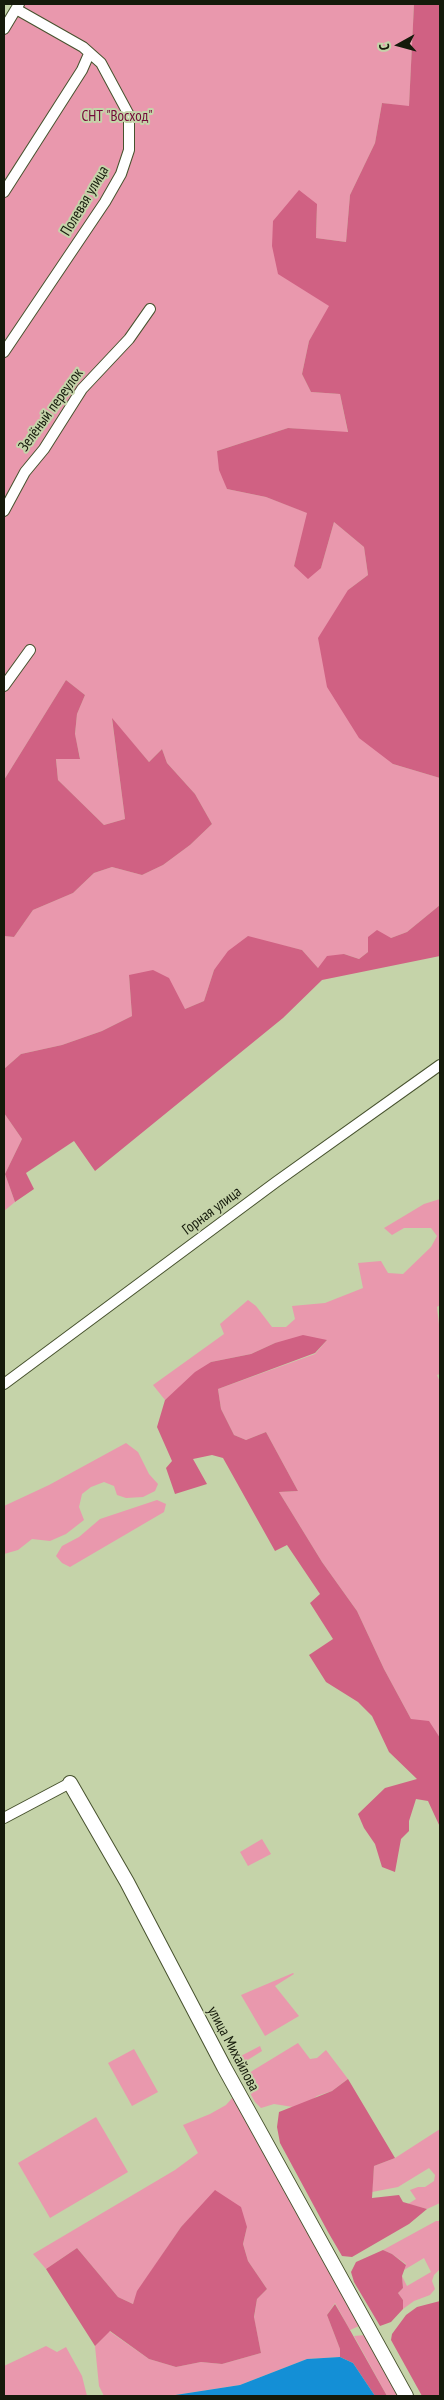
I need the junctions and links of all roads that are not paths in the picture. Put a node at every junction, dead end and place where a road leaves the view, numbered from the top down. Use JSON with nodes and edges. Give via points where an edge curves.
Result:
{"nodes":[{"id":1,"x":18,"y":6,"type":"edge"},
{"id":2,"x":4,"y":29,"type":"edge"},
{"id":3,"x":89,"y":54,"type":"junction"},
{"id":4,"x":4,"y":192,"type":"edge"},
{"id":5,"x":150,"y":309,"type":"dead end"},
{"id":6,"x":4,"y":352,"type":"edge"},
{"id":7,"x":4,"y":511,"type":"edge"},
{"id":8,"x":30,"y":650,"type":"dead end"},
{"id":9,"x":4,"y":686,"type":"edge"},
{"id":10,"x":440,"y":1065,"type":"edge"},
{"id":11,"x":4,"y":1384,"type":"edge"},
{"id":12,"x":70,"y":1783,"type":"joint"},
{"id":13,"x":4,"y":1818,"type":"edge"},
{"id":14,"x":406,"y":2396,"type":"edge"}],
"edges":[{"from":1,"to":2,"type":"street"},
{"from":1,"to":3,"type":"street","name":"Полевая улица"},
{"from":3,"to":4,"type":"street"},
{"from":3,"to":6,"type":"street","name":"Полевая улица","via":[[101,63],[129,115],[129,150],[106,202]]},
{"from":5,"to":7,"type":"street","name":"Зелёный переулок","via":[[129,339],[82,388],[44,449],[25,472]]},
{"from":8,"to":9,"type":"street"},
{"from":10,"to":11,"type":"street","name":"Горная улица"},
{"from":12,"to":13,"type":"street","name":"улица Михайлова"},
{"from":12,"to":14,"type":"street","name":"улица Михайлова"}]}
